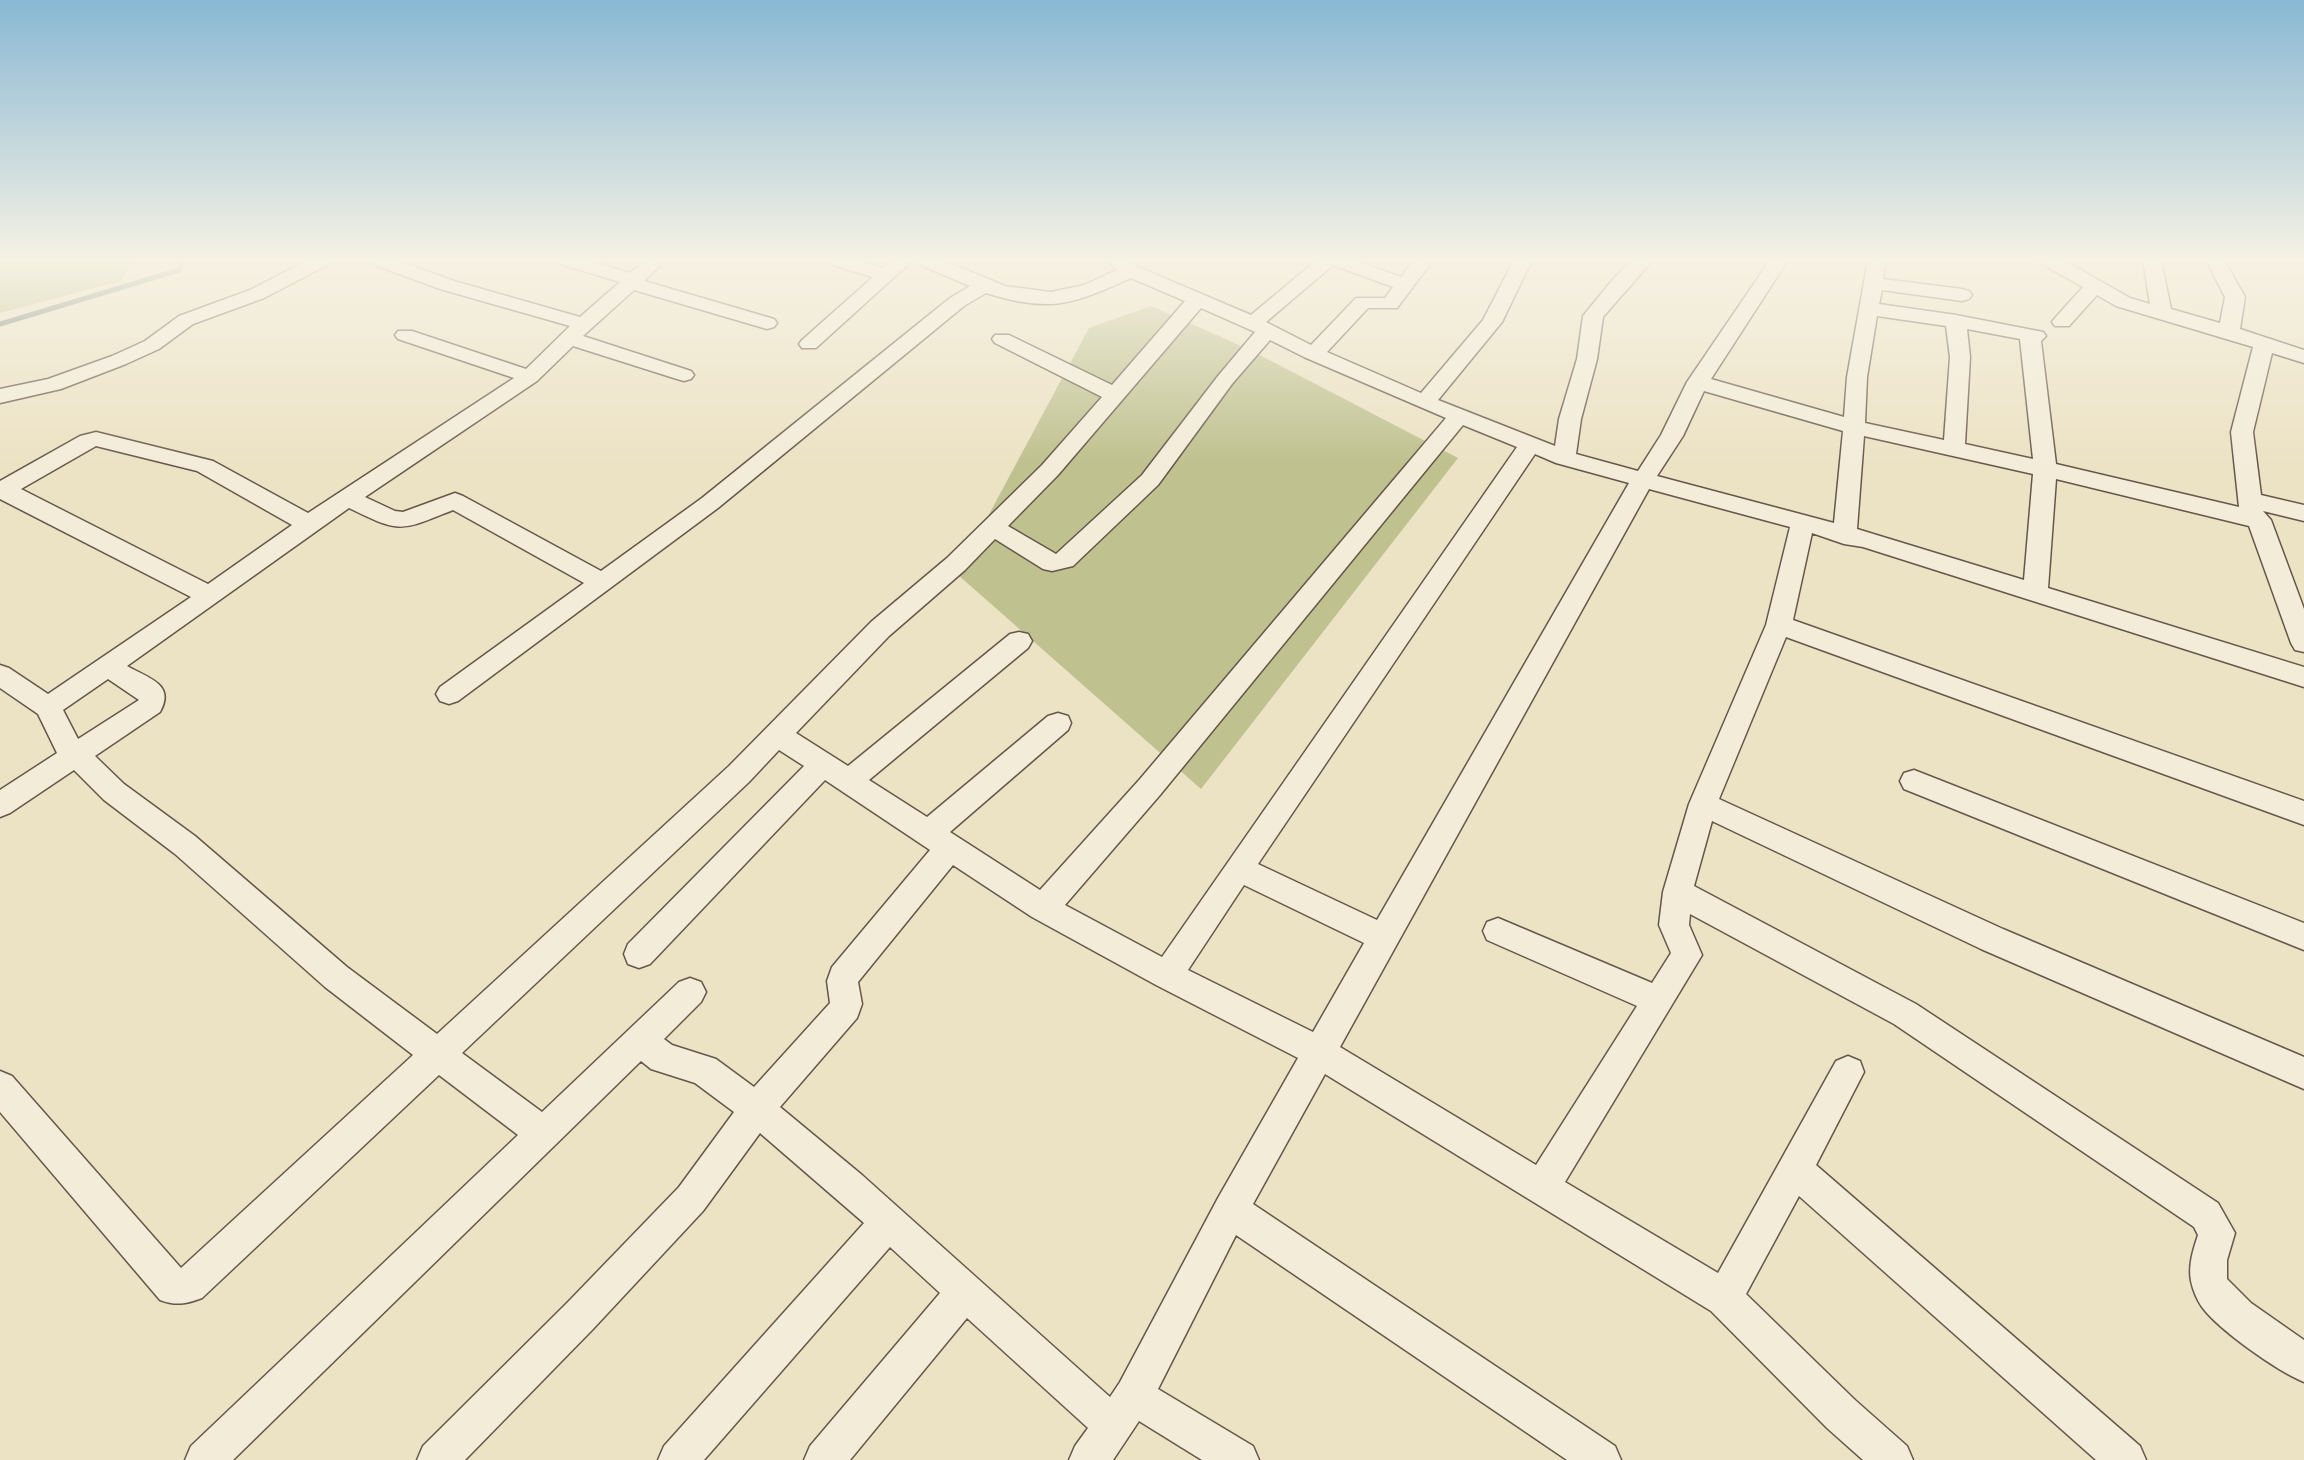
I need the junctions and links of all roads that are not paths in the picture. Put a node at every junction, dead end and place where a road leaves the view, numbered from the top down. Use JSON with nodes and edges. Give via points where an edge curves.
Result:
{"nodes":[{"id":1,"x":175,"y":328,"type":"edge"},
{"id":2,"x":569,"y":328,"type":"edge"},
{"id":3,"x":580,"y":328,"type":"edge"},
{"id":4,"x":826,"y":328,"type":"edge"},
{"id":5,"x":925,"y":328,"type":"edge"},
{"id":6,"x":1173,"y":328,"type":"edge"},
{"id":7,"x":1260,"y":328,"type":"edge"},
{"id":8,"x":1265,"y":328,"type":"edge"},
{"id":9,"x":1338,"y":328,"type":"edge"},
{"id":10,"x":1487,"y":328,"type":"edge"},
{"id":11,"x":1591,"y":328,"type":"edge"},
{"id":12,"x":1734,"y":328,"type":"edge"},
{"id":13,"x":1866,"y":328,"type":"edge"},
{"id":14,"x":1957,"y":328,"type":"edge"},
{"id":15,"x":1993,"y":328,"type":"edge"},
{"id":16,"x":2215,"y":328,"type":"edge"},
{"id":17,"x":2230,"y":328,"type":"edge"},
{"id":18,"x":577,"y":331,"type":"junction"},
{"id":19,"x":2229,"y":332,"type":"junction"},
{"id":20,"x":405,"y":335,"type":"dead end"},
{"id":21,"x":1002,"y":339,"type":"dead end"},
{"id":22,"x":809,"y":344,"type":"dead end"},
{"id":23,"x":2264,"y":344,"type":"junction"},
{"id":24,"x":1314,"y":354,"type":"junction"},
{"id":25,"x":2304,"y":357,"type":"edge"},
{"id":26,"x":684,"y":375,"type":"dead end"},
{"id":27,"x":530,"y":377,"type":"junction"},
{"id":28,"x":1698,"y":382,"type":"junction"},
{"id":29,"x":1115,"y":395,"type":"junction"},
{"id":30,"x":0,"y":396,"type":"edge"},
{"id":31,"x":1425,"y":402,"type":"junction"},
{"id":32,"x":1460,"y":416,"type":"junction"},
{"id":33,"x":1853,"y":427,"type":"junction"},
{"id":34,"x":1531,"y":443,"type":"junction"},
{"id":35,"x":1954,"y":448,"type":"junction"},
{"id":36,"x":1564,"y":458,"type":"junction"},
{"id":37,"x":2045,"y":469,"type":"junction"},
{"id":38,"x":1642,"y":481,"type":"junction"},
{"id":39,"x":1,"y":490,"type":"edge"},
{"id":40,"x":347,"y":498,"type":"junction"},
{"id":41,"x":2251,"y":509,"type":"junction"},
{"id":42,"x":2304,"y":513,"type":"edge"},
{"id":43,"x":309,"y":524,"type":"junction"},
{"id":44,"x":1802,"y":524,"type":"junction"},
{"id":45,"x":993,"y":527,"type":"junction"},
{"id":46,"x":1844,"y":536,"type":"junction"},
{"id":47,"x":602,"y":582,"type":"junction"},
{"id":48,"x":2035,"y":594,"type":"junction"},
{"id":49,"x":210,"y":596,"type":"junction"},
{"id":50,"x":1779,"y":625,"type":"junction"},
{"id":51,"x":1019,"y":641,"type":"dead end"},
{"id":52,"x":2304,"y":643,"type":"edge"},
{"id":53,"x":109,"y":667,"type":"junction"},
{"id":54,"x":0,"y":675,"type":"edge"},
{"id":55,"x":2304,"y":677,"type":"edge"},
{"id":56,"x":448,"y":694,"type":"dead end"},
{"id":57,"x":48,"y":707,"type":"junction"},
{"id":58,"x":1058,"y":723,"type":"dead end"},
{"id":59,"x":778,"y":735,"type":"junction"},
{"id":60,"x":76,"y":756,"type":"junction"},
{"id":61,"x":836,"y":772,"type":"junction"},
{"id":62,"x":1914,"y":781,"type":"dead end"},
{"id":63,"x":1703,"y":804,"type":"junction"},
{"id":64,"x":0,"y":805,"type":"edge"},
{"id":65,"x":2304,"y":813,"type":"edge"},
{"id":66,"x":940,"y":840,"type":"junction"},
{"id":67,"x":1239,"y":869,"type":"junction"},
{"id":68,"x":1678,"y":892,"type":"junction"},
{"id":69,"x":1043,"y":908,"type":"junction"},
{"id":70,"x":1498,"y":930,"type":"dead end"},
{"id":71,"x":2304,"y":937,"type":"edge"},
{"id":72,"x":1384,"y":938,"type":"junction"},
{"id":73,"x":639,"y":954,"type":"dead end"},
{"id":74,"x":1167,"y":975,"type":"junction"},
{"id":75,"x":690,"y":992,"type":"dead end"},
{"id":76,"x":1659,"y":1001,"type":"junction"},
{"id":77,"x":640,"y":1041,"type":"junction"},
{"id":78,"x":1319,"y":1052,"type":"junction"},
{"id":79,"x":438,"y":1054,"type":"junction"},
{"id":80,"x":1848,"y":1072,"type":"dead end"},
{"id":81,"x":2304,"y":1073,"type":"edge"},
{"id":82,"x":0,"y":1087,"type":"edge"},
{"id":83,"x":757,"y":1109,"type":"junction"},
{"id":84,"x":543,"y":1134,"type":"junction"},
{"id":85,"x":1794,"y":1170,"type":"junction"},
{"id":86,"x":1542,"y":1186,"type":"junction"},
{"id":87,"x":1230,"y":1210,"type":"junction"},
{"id":88,"x":889,"y":1222,"type":"junction"},
{"id":89,"x":966,"y":1291,"type":"junction"},
{"id":90,"x":1724,"y":1298,"type":"junction"},
{"id":91,"x":2304,"y":1363,"type":"edge"},
{"id":92,"x":1124,"y":1411,"type":"junction"},
{"id":93,"x":205,"y":1460,"type":"edge"},
{"id":94,"x":437,"y":1460,"type":"edge"},
{"id":95,"x":678,"y":1460,"type":"edge"},
{"id":96,"x":824,"y":1460,"type":"edge"},
{"id":97,"x":1089,"y":1460,"type":"edge"},
{"id":98,"x":1239,"y":1460,"type":"edge"},
{"id":99,"x":1601,"y":1460,"type":"edge"},
{"id":100,"x":1893,"y":1460,"type":"edge"},
{"id":101,"x":2126,"y":1460,"type":"edge"}],
"edges":[{"from":1,"to":30,"type":"street","via":[[152,345],[119,360],[54,384]]},
{"from":2,"to":18,"type":"street"},
{"from":3,"to":18,"type":"street"},
{"from":4,"to":22,"type":"street"},
{"from":5,"to":47,"type":"street","via":[[719,496]]},
{"from":6,"to":29,"type":"street"},
{"from":7,"to":45,"type":"street","via":[[1150,480],[1064,560],[1052,563]]},
{"from":8,"to":24,"type":"street"},
{"from":9,"to":24,"type":"street"},
{"from":10,"to":31,"type":"street"},
{"from":11,"to":36,"type":"street"},
{"from":12,"to":28,"type":"street"},
{"from":13,"to":33,"type":"street"},
{"from":14,"to":35,"type":"street","via":[[1960,357]]},
{"from":15,"to":37,"type":"street","via":[[2033,336]]},
{"from":16,"to":19,"type":"street"},
{"from":17,"to":19,"type":"street"},
{"from":18,"to":26,"type":"street"},
{"from":18,"to":27,"type":"street"},
{"from":19,"to":23,"type":"street"},
{"from":20,"to":27,"type":"street"},
{"from":21,"to":29,"type":"street"},
{"from":23,"to":25,"type":"street"},
{"from":23,"to":41,"type":"street","via":[[2242,432]]},
{"from":24,"to":31,"type":"street"},
{"from":27,"to":40,"type":"street"},
{"from":28,"to":33,"type":"street"},
{"from":28,"to":38,"type":"street","via":[[1672,436]]},
{"from":29,"to":45,"type":"street","via":[[1050,470]]},
{"from":31,"to":32,"type":"street"},
{"from":32,"to":34,"type":"street"},
{"from":32,"to":69,"type":"street","via":[[1150,787]]},
{"from":33,"to":35,"type":"street"},
{"from":33,"to":46,"type":"street"},
{"from":34,"to":36,"type":"street"},
{"from":34,"to":67,"type":"street"},
{"from":35,"to":37,"type":"street"},
{"from":36,"to":38,"type":"street"},
{"from":37,"to":41,"type":"street"},
{"from":37,"to":48,"type":"street"},
{"from":38,"to":44,"type":"street"},
{"from":38,"to":72,"type":"street"},
{"from":39,"to":43,"type":"street","via":[[96,439],[205,466]]},
{"from":39,"to":49,"type":"street"},
{"from":40,"to":43,"type":"street"},
{"from":40,"to":47,"type":"street","via":[[391,519],[405,520],[455,501]]},
{"from":41,"to":42,"type":"street"},
{"from":41,"to":52,"type":"street","via":[[2259,520]]},
{"from":43,"to":49,"type":"street"},
{"from":44,"to":46,"type":"street"},
{"from":44,"to":50,"type":"street"},
{"from":45,"to":59,"type":"street","via":[[880,629]]},
{"from":46,"to":48,"type":"street"},
{"from":47,"to":56,"type":"street"},
{"from":48,"to":55,"type":"street"},
{"from":49,"to":53,"type":"street"},
{"from":50,"to":63,"type":"street"},
{"from":50,"to":65,"type":"street"},
{"from":51,"to":61,"type":"street"},
{"from":53,"to":57,"type":"street"},
{"from":53,"to":60,"type":"street","via":[[153,694],[152,705]]},
{"from":54,"to":57,"type":"street"},
{"from":57,"to":60,"type":"street"},
{"from":58,"to":66,"type":"street"},
{"from":59,"to":61,"type":"street"},
{"from":59,"to":79,"type":"street"},
{"from":60,"to":64,"type":"street"},
{"from":60,"to":79,"type":"street","via":[[336,976]]},
{"from":61,"to":66,"type":"street"},
{"from":61,"to":73,"type":"street"},
{"from":62,"to":71,"type":"street"},
{"from":63,"to":68,"type":"street"},
{"from":63,"to":81,"type":"street","via":[[1992,939]]},
{"from":66,"to":69,"type":"street"},
{"from":66,"to":83,"type":"street","via":[[843,977],[846,1008]]},
{"from":67,"to":72,"type":"street"},
{"from":67,"to":74,"type":"street"},
{"from":68,"to":76,"type":"street","via":[[1674,925],[1688,955]]},
{"from":68,"to":91,"type":"street","via":[[1905,1014],[2206,1215],[2217,1233],[2207,1266],[2211,1289],[2230,1309]]},
{"from":69,"to":74,"type":"street"},
{"from":70,"to":76,"type":"street"},
{"from":72,"to":78,"type":"street"},
{"from":74,"to":78,"type":"street"},
{"from":75,"to":77,"type":"street"},
{"from":76,"to":86,"type":"street"},
{"from":77,"to":83,"type":"street","via":[[663,1058],[704,1070]]},
{"from":77,"to":84,"type":"street"},
{"from":78,"to":86,"type":"street"},
{"from":78,"to":87,"type":"street"},
{"from":79,"to":82,"type":"street","via":[[189,1285],[173,1287]]},
{"from":79,"to":84,"type":"street"},
{"from":80,"to":85,"type":"street"},
{"from":83,"to":88,"type":"street"},
{"from":83,"to":94,"type":"street","via":[[691,1199]]},
{"from":84,"to":93,"type":"street"},
{"from":85,"to":90,"type":"street"},
{"from":85,"to":101,"type":"street"},
{"from":86,"to":90,"type":"street"},
{"from":87,"to":92,"type":"street"},
{"from":87,"to":99,"type":"street"},
{"from":88,"to":89,"type":"street"},
{"from":88,"to":95,"type":"street"},
{"from":89,"to":92,"type":"street"},
{"from":89,"to":96,"type":"street"},
{"from":90,"to":100,"type":"street"},
{"from":92,"to":97,"type":"street"},
{"from":92,"to":98,"type":"street"}]}
